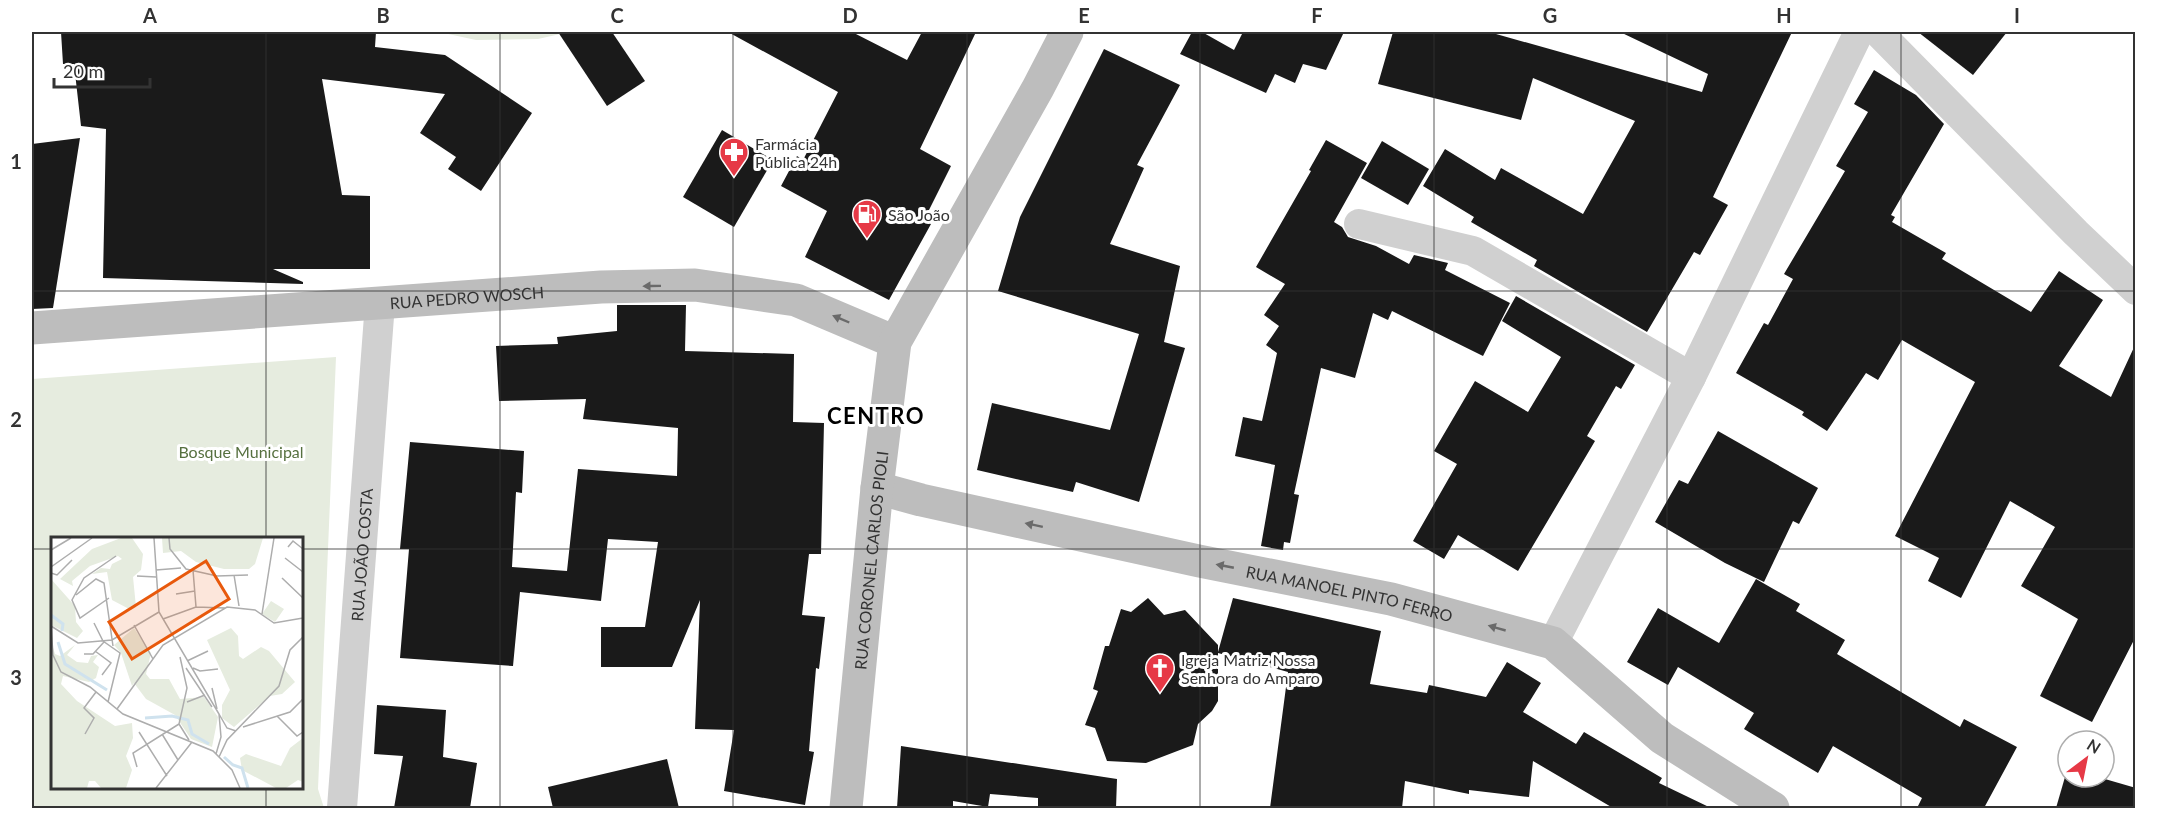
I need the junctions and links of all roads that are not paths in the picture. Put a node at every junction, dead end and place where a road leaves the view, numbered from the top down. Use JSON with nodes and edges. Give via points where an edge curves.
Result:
{"nodes":[{"id":1,"x":1067,"y":32,"type":"edge"},
{"id":2,"x":1859,"y":32,"type":"edge"},
{"id":3,"x":1878,"y":32,"type":"edge"},
{"id":4,"x":1359,"y":224,"type":"dead end"},
{"id":5,"x":2136,"y":290,"type":"edge"},
{"id":6,"x":381,"y":303,"type":"junction"},
{"id":7,"x":32,"y":328,"type":"edge"},
{"id":8,"x":895,"y":342,"type":"junction"},
{"id":9,"x":1691,"y":377,"type":"junction"},
{"id":10,"x":877,"y":488,"type":"junction"},
{"id":11,"x":1553,"y":643,"type":"junction"},
{"id":12,"x":342,"y":808,"type":"edge"},
{"id":13,"x":846,"y":808,"type":"edge"},
{"id":14,"x":1773,"y":808,"type":"edge"}],
"edges":[{"from":1,"to":8,"type":"street","name":"RUA CORONEL CARLOS PIOLI"},
{"from":2,"to":9,"type":"street"},
{"from":3,"to":5,"type":"street"},
{"from":4,"to":9,"type":"street","via":[[1473,251]]},
{"from":6,"to":7,"type":"street","name":"RUA PEDRO WOSCH"},
{"from":8,"to":6,"type":"street","name":"RUA PEDRO WOSCH","one_way":true,"via":[[796,300],[695,285],[601,287]]},
{"from":6,"to":12,"type":"street","name":"RUA JOÃO COSTA"},
{"from":8,"to":10,"type":"street","name":"RUA CORONEL CARLOS PIOLI"},
{"from":9,"to":11,"type":"street"},
{"from":11,"to":10,"type":"street","name":"RUA MANOEL PINTO FERRO","one_way":true,"via":[[1391,599],[1199,561]]},
{"from":10,"to":13,"type":"street","name":"RUA CORONEL CARLOS PIOLI"},
{"from":11,"to":14,"type":"street","name":"RUA MANOEL PINTO FERRO","via":[[1662,738]]}]}
